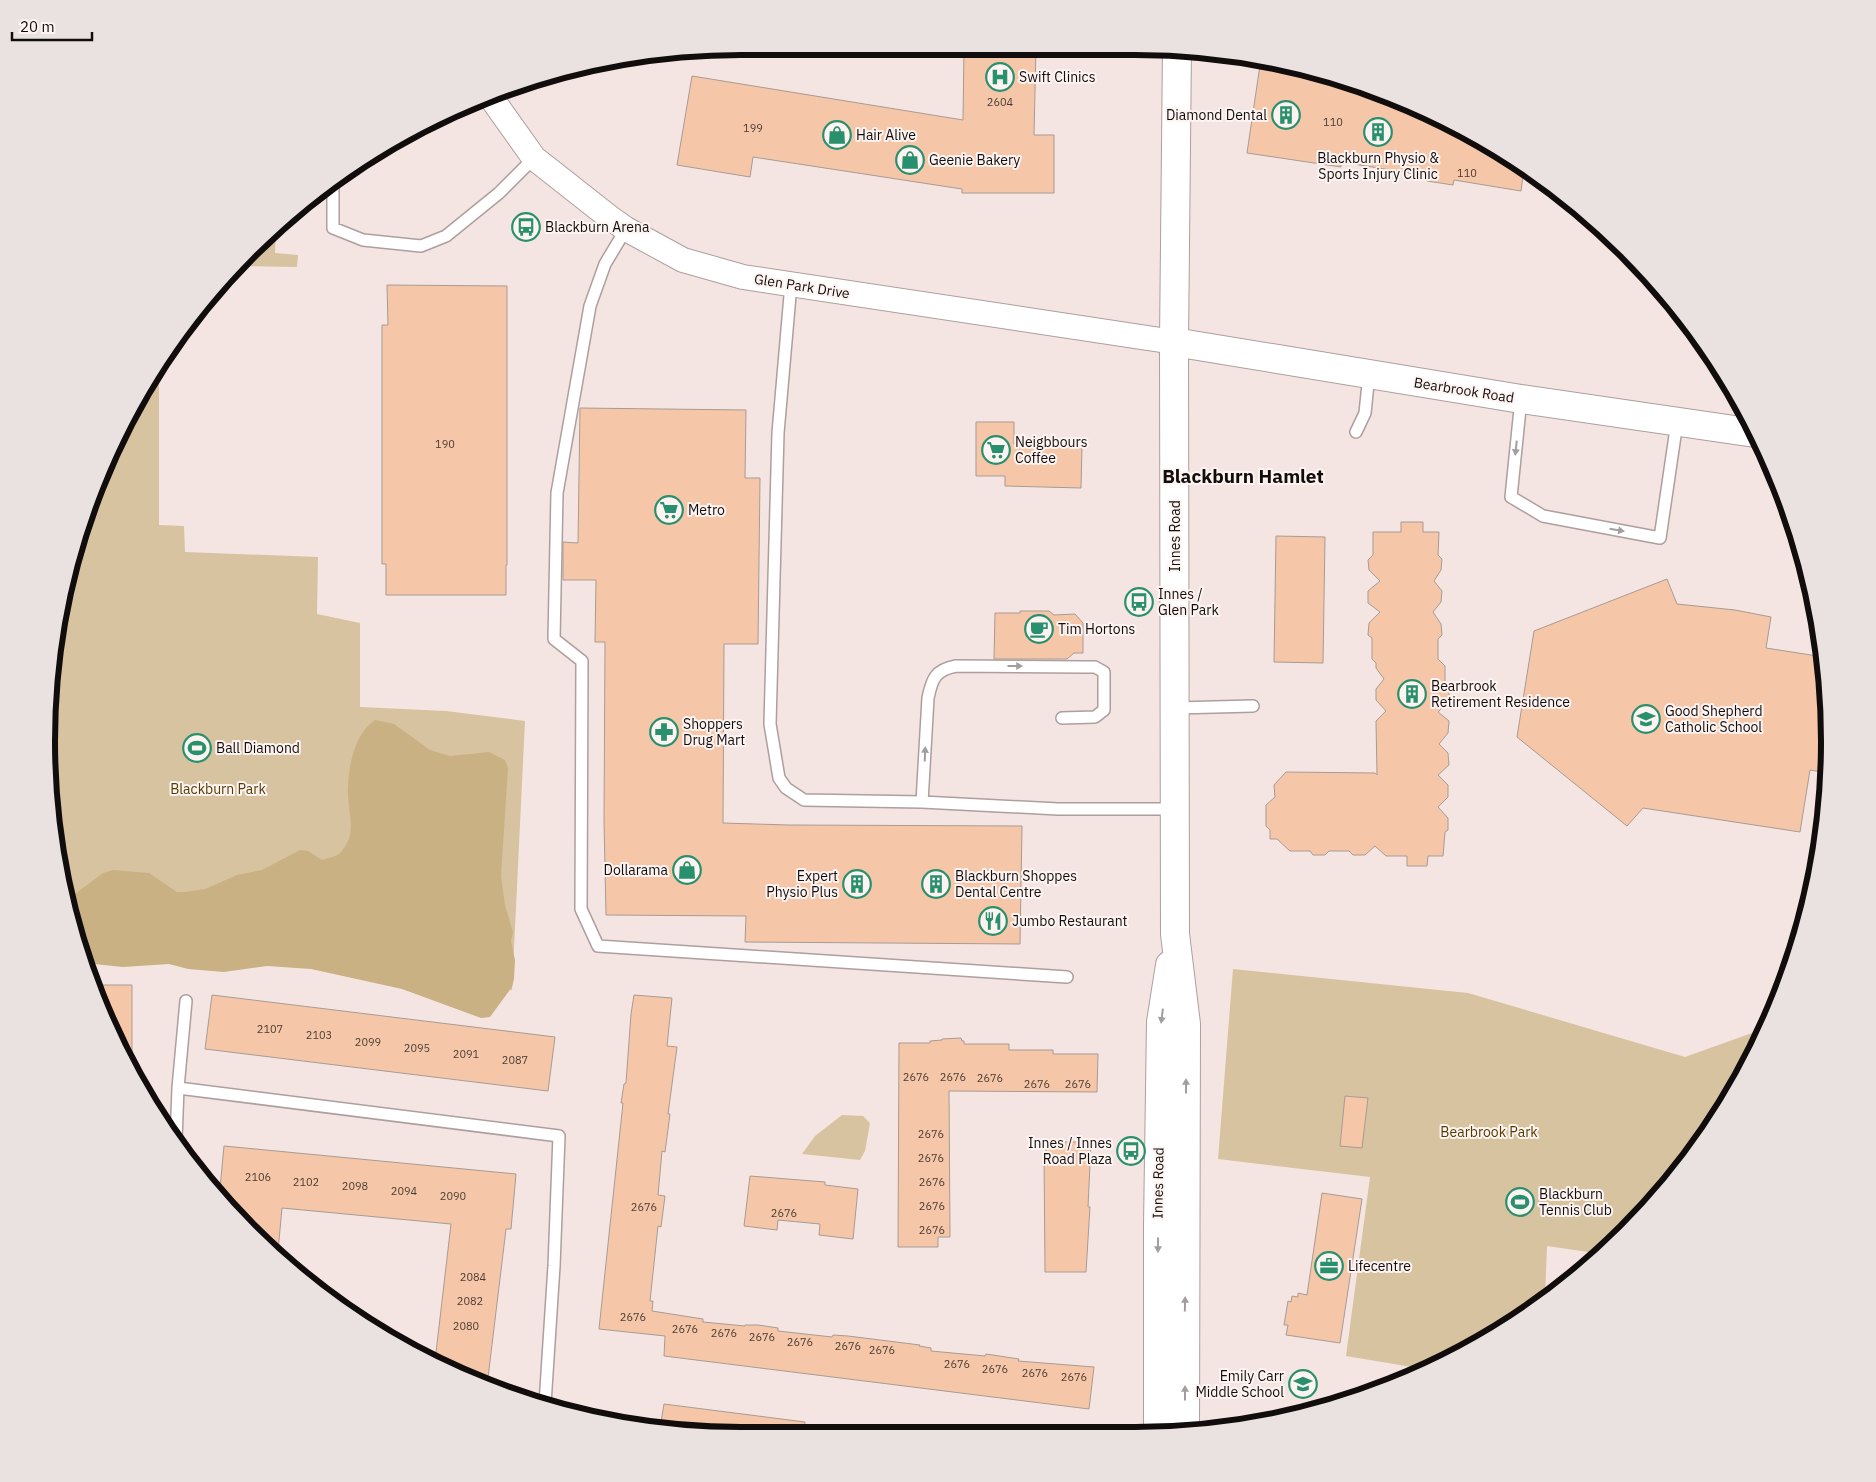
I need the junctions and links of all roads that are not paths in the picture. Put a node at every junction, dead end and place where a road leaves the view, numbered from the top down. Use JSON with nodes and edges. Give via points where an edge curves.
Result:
{"nodes":[{"id":1,"x":1177,"y":56,"type":"edge"},
{"id":2,"x":493,"y":101,"type":"edge"},
{"id":3,"x":534,"y":158,"type":"junction"},
{"id":4,"x":333,"y":190,"type":"edge"},
{"id":5,"x":626,"y":229,"type":"junction"},
{"id":6,"x":791,"y":284,"type":"junction"},
{"id":7,"x":1174,"y":342,"type":"junction"},
{"id":8,"x":1369,"y":374,"type":"junction"},
{"id":9,"x":1521,"y":400,"type":"junction"},
{"id":10,"x":1677,"y":422,"type":"junction"},
{"id":11,"x":1356,"y":432,"type":"dead end"},
{"id":12,"x":1747,"y":432,"type":"edge"},
{"id":13,"x":1253,"y":706,"type":"dead end"},
{"id":14,"x":1176,"y":708,"type":"junction"},
{"id":15,"x":1062,"y":718,"type":"dead end"},
{"id":16,"x":922,"y":802,"type":"junction"},
{"id":17,"x":1175,"y":809,"type":"junction"},
{"id":18,"x":1175,"y":934,"type":"junction"},
{"id":19,"x":1067,"y":977,"type":"dead end"},
{"id":20,"x":186,"y":1002,"type":"dead end"},
{"id":21,"x":178,"y":1088,"type":"junction"},
{"id":22,"x":176,"y":1130,"type":"edge"},
{"id":23,"x":545,"y":1399,"type":"edge"},
{"id":24,"x":1185,"y":1425,"type":"edge"},
{"id":25,"x":1158,"y":1426,"type":"edge"}],
"edges":[{"from":1,"to":7,"type":"street","name":"Innes Road"},
{"from":2,"to":3,"type":"street","name":"Glen Park Drive"},
{"from":3,"to":4,"type":"lane","via":[[446,236],[420,246],[363,240],[333,228]]},
{"from":3,"to":5,"type":"street","name":"Glen Park Drive"},
{"from":5,"to":6,"type":"street","name":"Glen Park Drive","via":[[683,260],[743,277]]},
{"from":5,"to":19,"type":"lane","via":[[604,264],[590,306],[557,493],[554,640],[582,661],[581,909],[598,946]]},
{"from":6,"to":7,"type":"street","name":"Glen Park Drive"},
{"from":6,"to":16,"type":"lane","via":[[778,433],[770,715],[780,778],[786,788],[804,800]]},
{"from":7,"to":8,"type":"street","name":"Bearbrook Road"},
{"from":7,"to":14,"type":"street","name":"Innes Road"},
{"from":8,"to":9,"type":"street","name":"Bearbrook Road"},
{"from":8,"to":11,"type":"lane","via":[[1364,413]]},
{"from":9,"to":10,"type":"street","name":"Bearbrook Road"},
{"from":9,"to":10,"type":"lane","one_way":true,"via":[[1511,497],[1543,516],[1660,538]]},
{"from":10,"to":12,"type":"street","name":"Bearbrook Road"},
{"from":13,"to":14,"type":"lane"},
{"from":14,"to":17,"type":"street","name":"Innes Road"},
{"from":16,"to":15,"type":"lane","one_way":true,"via":[[928,698],[931,681],[942,670],[956,666],[1094,667],[1104,672],[1104,710],[1095,717]]},
{"from":16,"to":17,"type":"lane","via":[[1058,809]]},
{"from":17,"to":18,"type":"street","name":"Innes Road"},
{"from":24,"to":18,"type":"street","name":"Innes Road","one_way":true,"via":[[1186,1024]]},
{"from":18,"to":25,"type":"street","name":"Innes Road","one_way":true,"via":[[1161,1022]]},
{"from":20,"to":21,"type":"lane"},
{"from":21,"to":22,"type":"lane"},
{"from":21,"to":23,"type":"lane","via":[[559,1136]]}]}
